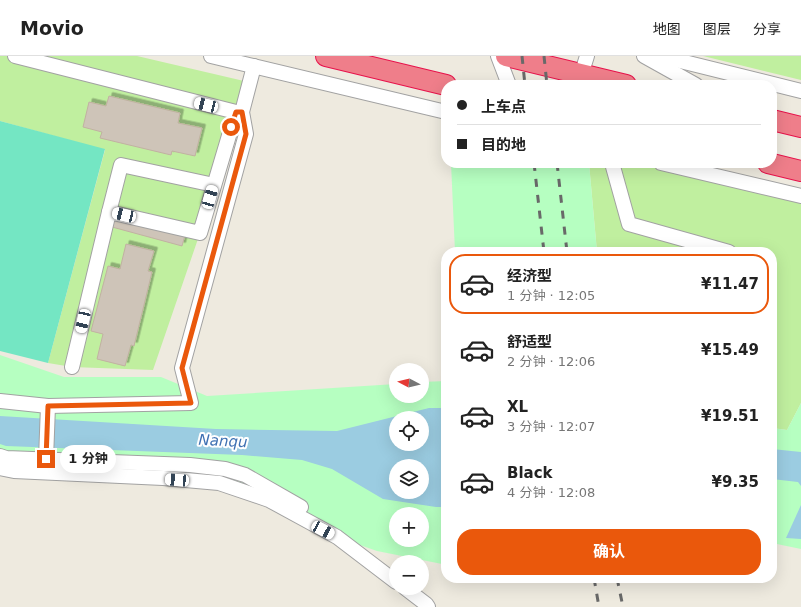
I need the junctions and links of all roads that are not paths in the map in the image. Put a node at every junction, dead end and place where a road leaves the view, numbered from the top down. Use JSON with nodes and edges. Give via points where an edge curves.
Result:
{"nodes":[{"id":1,"x":15,"y":56,"type":"edge"},
{"id":2,"x":211,"y":56,"type":"edge"},
{"id":3,"x":326,"y":56,"type":"edge"},
{"id":4,"x":498,"y":56,"type":"edge"},
{"id":5,"x":506,"y":56,"type":"edge"},
{"id":6,"x":644,"y":56,"type":"edge"},
{"id":7,"x":660,"y":56,"type":"edge"},
{"id":8,"x":254,"y":66,"type":"junction"},
{"id":9,"x":582,"y":72,"type":"edge"},
{"id":10,"x":507,"y":80,"type":"edge"},
{"id":11,"x":609,"y":80,"type":"edge"},
{"id":12,"x":687,"y":80,"type":"edge"},
{"id":13,"x":757,"y":80,"type":"edge"},
{"id":14,"x":441,"y":84,"type":"edge"},
{"id":15,"x":777,"y":85,"type":"edge"},
{"id":16,"x":801,"y":91,"type":"edge"},
{"id":17,"x":441,"y":111,"type":"edge"},
{"id":18,"x":239,"y":112,"type":"junction"},
{"id":19,"x":777,"y":121,"type":"edge"},
{"id":20,"x":801,"y":127,"type":"edge"},
{"id":21,"x":777,"y":165,"type":"edge"},
{"id":22,"x":613,"y":168,"type":"edge"},
{"id":23,"x":682,"y":168,"type":"edge"},
{"id":24,"x":801,"y":171,"type":"edge"},
{"id":25,"x":214,"y":185,"type":"junction"},
{"id":26,"x":801,"y":196,"type":"edge"},
{"id":27,"x":109,"y":212,"type":"junction"},
{"id":28,"x":711,"y":247,"type":"edge"},
{"id":29,"x":72,"y":368,"type":"dead end"},
{"id":30,"x":0,"y":401,"type":"edge"},
{"id":31,"x":48,"y":406,"type":"junction"},
{"id":32,"x":0,"y":456,"type":"edge"},
{"id":33,"x":46,"y":459,"type":"junction"},
{"id":34,"x":0,"y":468,"type":"edge"},
{"id":35,"x":337,"y":537,"type":"junction"},
{"id":36,"x":389,"y":577,"type":"edge"},
{"id":37,"x":414,"y":595,"type":"edge"},
{"id":38,"x":428,"y":607,"type":"edge"}],
"edges":[{"from":1,"to":18,"type":"street"},
{"from":2,"to":8,"type":"street"},
{"from":3,"to":14,"type":"highway"},
{"from":4,"to":10,"type":"street"},
{"from":5,"to":9,"type":"highway"},
{"from":6,"to":12,"type":"street"},
{"from":7,"to":13,"type":"street"},
{"from":8,"to":17,"type":"street"},
{"from":8,"to":18,"type":"street"},
{"from":9,"to":11,"type":"highway"},
{"from":15,"to":16,"type":"street"},
{"from":18,"to":25,"type":"street"},
{"from":18,"to":31,"type":"street","via":[[246,134],[182,368],[191,403]]},
{"from":19,"to":20,"type":"highway"},
{"from":21,"to":24,"type":"highway"},
{"from":22,"to":28,"type":"street","via":[[629,224]]},
{"from":23,"to":26,"type":"street"},
{"from":25,"to":27,"type":"street","via":[[200,233]]},
{"from":25,"to":27,"type":"street","via":[[121,165]]},
{"from":27,"to":29,"type":"street"},
{"from":30,"to":31,"type":"street"},
{"from":31,"to":33,"type":"street"},
{"from":32,"to":33,"type":"street"},
{"from":33,"to":35,"type":"street","via":[[190,465],[225,469],[245,475],[340,530]]},
{"from":34,"to":35,"type":"street","via":[[14,471],[219,483],[269,500]]},
{"from":35,"to":36,"type":"street"},
{"from":37,"to":38,"type":"street"}]}
